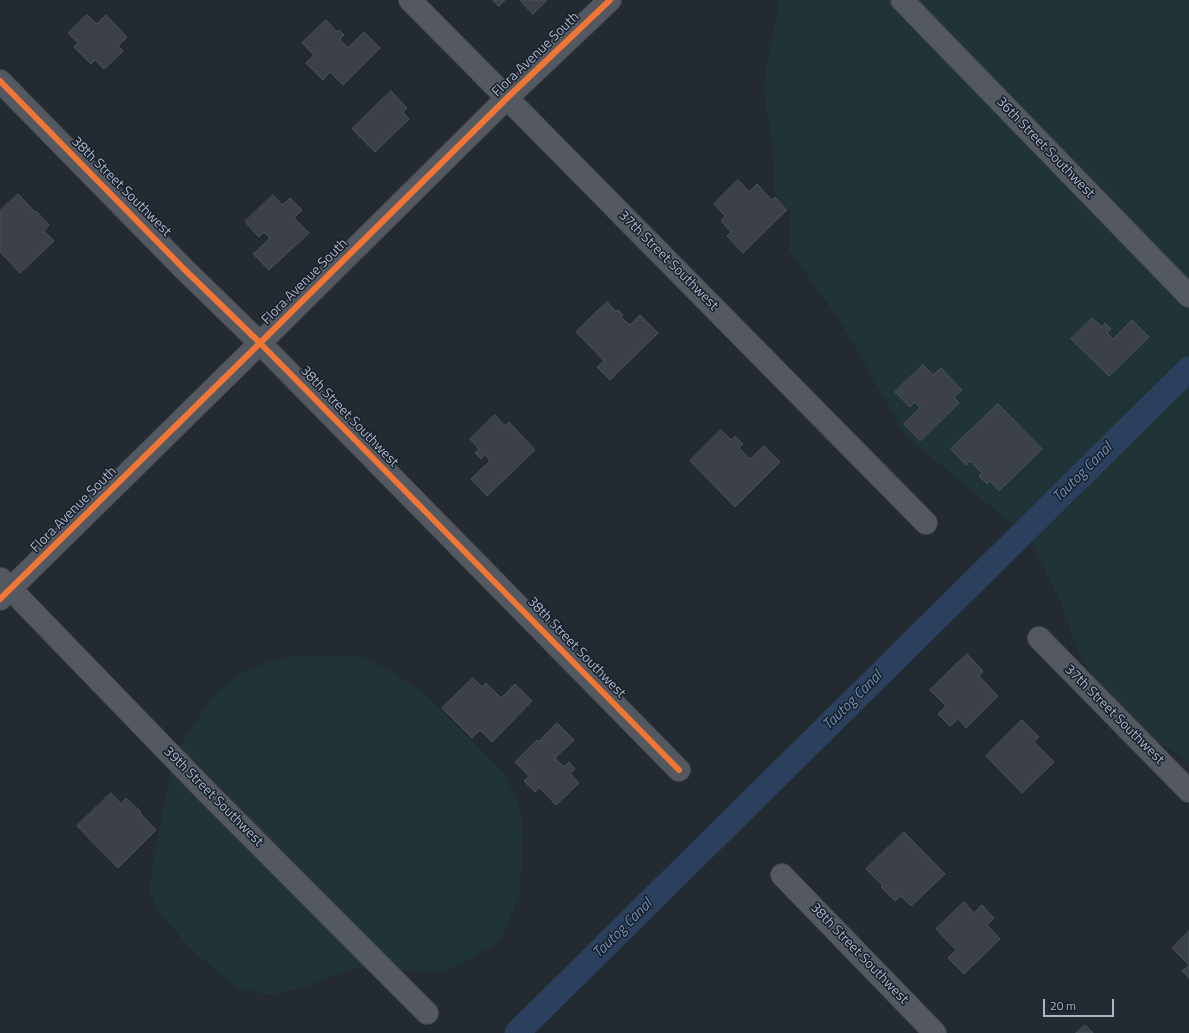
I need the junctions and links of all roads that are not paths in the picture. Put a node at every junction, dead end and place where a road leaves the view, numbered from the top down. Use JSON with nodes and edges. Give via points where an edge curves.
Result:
{"nodes":[{"id":1,"x":410,"y":0,"type":"edge"},
{"id":2,"x":610,"y":0,"type":"edge"},
{"id":3,"x":902,"y":0,"type":"edge"},
{"id":4,"x":0,"y":81,"type":"edge"},
{"id":5,"x":507,"y":98,"type":"junction"},
{"id":6,"x":1189,"y":296,"type":"edge"},
{"id":7,"x":260,"y":343,"type":"junction"},
{"id":8,"x":926,"y":524,"type":"dead end"},
{"id":9,"x":4,"y":589,"type":"edge"},
{"id":10,"x":1039,"y":638,"type":"dead end"},
{"id":11,"x":679,"y":770,"type":"dead end"},
{"id":12,"x":1189,"y":791,"type":"edge"},
{"id":13,"x":782,"y":875,"type":"dead end"},
{"id":14,"x":428,"y":1013,"type":"dead end"},
{"id":15,"x":935,"y":1033,"type":"edge"}],
"edges":[{"from":1,"to":5,"type":"street","name":"37th Street Southwest"},
{"from":2,"to":5,"type":"street","name":"Flora Avenue South"},
{"from":3,"to":6,"type":"street","name":"36th Street Southwest"},
{"from":4,"to":7,"type":"street","name":"38th Street Southwest"},
{"from":5,"to":7,"type":"street","name":"Flora Avenue South"},
{"from":5,"to":8,"type":"street","name":"37th Street Southwest"},
{"from":7,"to":9,"type":"street","name":"Flora Avenue South"},
{"from":7,"to":11,"type":"street","name":"38th Street Southwest"},
{"from":9,"to":14,"type":"street","name":"39th Street Southwest"},
{"from":10,"to":12,"type":"street","name":"37th Street Southwest"},
{"from":13,"to":15,"type":"street","name":"38th Street Southwest"}]}
